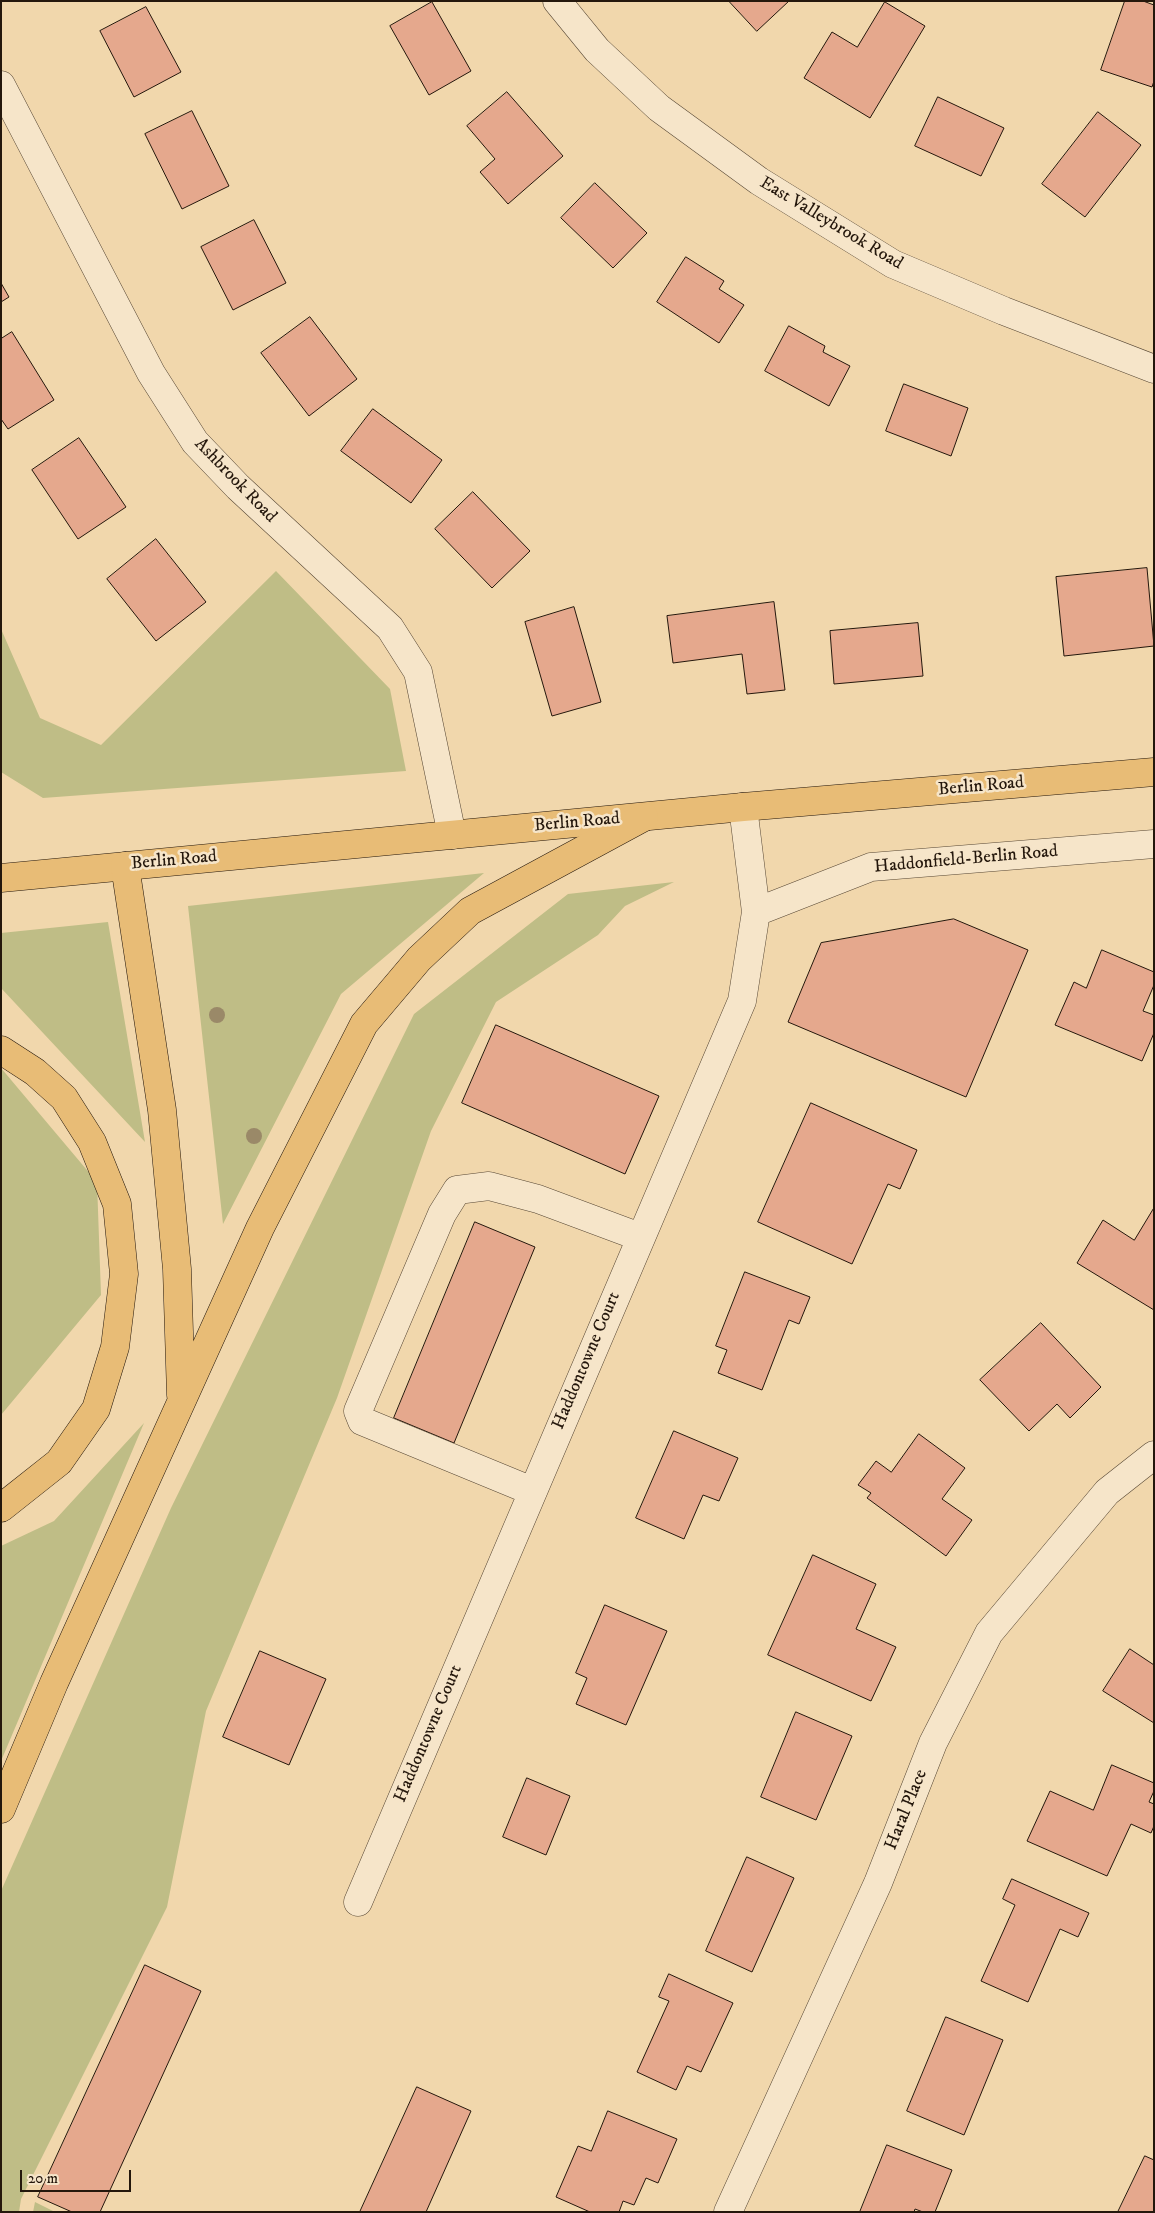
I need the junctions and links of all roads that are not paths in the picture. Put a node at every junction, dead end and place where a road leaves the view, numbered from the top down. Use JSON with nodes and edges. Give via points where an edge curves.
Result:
{"nodes":[{"id":1,"x":557,"y":1,"type":"edge"},
{"id":2,"x":1,"y":85,"type":"edge"},
{"id":3,"x":1154,"y":369,"type":"edge"},
{"id":4,"x":1154,"y":772,"type":"edge"},
{"id":5,"x":743,"y":807,"type":"junction"},
{"id":6,"x":644,"y":817,"type":"junction"},
{"id":7,"x":452,"y":835,"type":"junction"},
{"id":8,"x":1154,"y":844,"type":"edge"},
{"id":9,"x":125,"y":866,"type":"junction"},
{"id":10,"x":1,"y":878,"type":"edge"},
{"id":11,"x":756,"y":912,"type":"junction"},
{"id":12,"x":1,"y":1050,"type":"edge"},
{"id":13,"x":640,"y":1237,"type":"junction"},
{"id":14,"x":181,"y":1402,"type":"junction"},
{"id":15,"x":1154,"y":1455,"type":"edge"},
{"id":16,"x":532,"y":1491,"type":"junction"},
{"id":17,"x":1,"y":1508,"type":"edge"},
{"id":18,"x":1,"y":1809,"type":"edge"},
{"id":19,"x":358,"y":1902,"type":"dead end"},
{"id":20,"x":728,"y":2212,"type":"edge"}],
"edges":[{"from":1,"to":3,"type":"street","name":"East Valleybrook Road","via":[[597,50],[659,108],[759,181],[893,264]]},
{"from":2,"to":7,"type":"street","name":"Ashbrook Road","via":[[151,372],[195,442],[238,487],[390,628],[418,672]]},
{"from":4,"to":5,"type":"main road","name":"Berlin Road"},
{"from":5,"to":6,"type":"main road","name":"Berlin Road"},
{"from":5,"to":11,"type":"street","name":"Haddontowne Court"},
{"from":6,"to":7,"type":"main road","name":"Berlin Road"},
{"from":6,"to":14,"type":"main road","via":[[470,912],[419,959],[364,1024],[260,1228]]},
{"from":7,"to":9,"type":"main road","name":"Berlin Road"},
{"from":8,"to":11,"type":"street","name":"Haddonfield-Berlin Road","via":[[870,867]]},
{"from":9,"to":10,"type":"main road","name":"Berlin Road"},
{"from":9,"to":14,"type":"main road","via":[[162,1110],[177,1269]]},
{"from":11,"to":13,"type":"street","name":"Haddontowne Court","via":[[742,1001]]},
{"from":12,"to":17,"type":"main road","via":[[35,1072],[64,1098],[92,1142],[116,1204],[124,1274],[115,1347],[96,1409],[59,1462]]},
{"from":13,"to":16,"type":"street","name":"Haddontowne Court"},
{"from":13,"to":16,"type":"street","via":[[538,1199],[489,1186],[457,1190],[442,1214],[358,1411],[362,1421]]},
{"from":14,"to":18,"type":"main road"},
{"from":15,"to":20,"type":"street","name":"Haral Place","via":[[1107,1492],[990,1633],[933,1744],[878,1883]]},
{"from":16,"to":19,"type":"street","name":"Haddontowne Court"}]}
